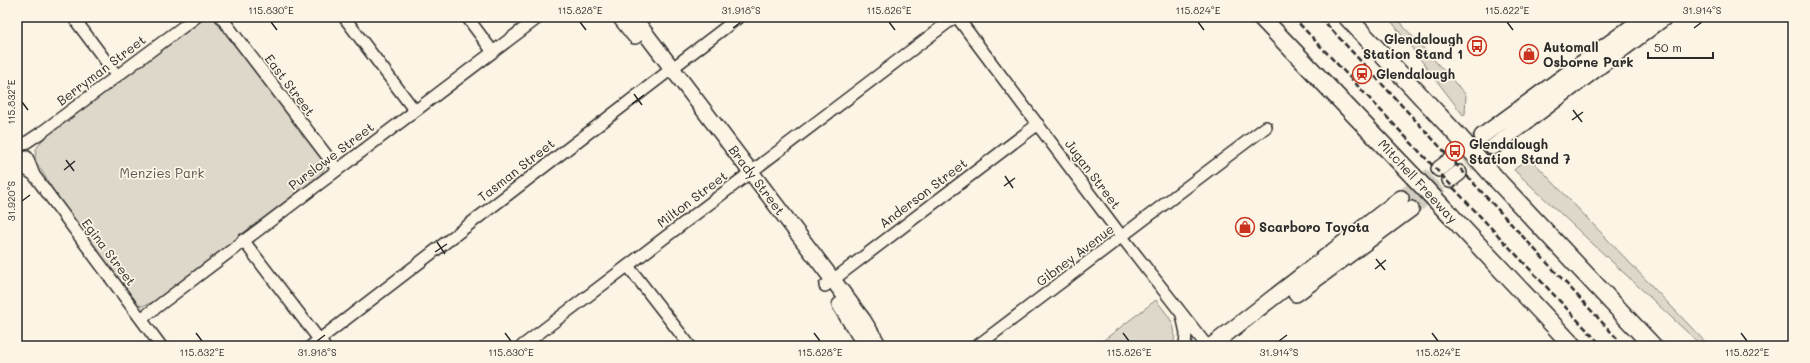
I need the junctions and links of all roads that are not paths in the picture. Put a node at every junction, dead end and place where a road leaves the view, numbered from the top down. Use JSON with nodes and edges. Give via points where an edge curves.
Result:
{"nodes":[{"id":1,"x":73,"y":17,"type":"edge"},
{"id":2,"x":196,"y":17,"type":"edge"},
{"id":3,"x":222,"y":17,"type":"edge"},
{"id":4,"x":344,"y":17,"type":"edge"},
{"id":5,"x":467,"y":17,"type":"edge"},
{"id":6,"x":539,"y":17,"type":"edge"},
{"id":7,"x":620,"y":17,"type":"edge"},
{"id":8,"x":633,"y":17,"type":"edge"},
{"id":9,"x":739,"y":17,"type":"edge"},
{"id":10,"x":956,"y":17,"type":"edge"},
{"id":11,"x":1261,"y":17,"type":"edge"},
{"id":12,"x":1347,"y":17,"type":"edge"},
{"id":13,"x":1645,"y":17,"type":"edge"},
{"id":14,"x":1665,"y":17,"type":"edge"},
{"id":15,"x":493,"y":52,"type":"junction"},
{"id":16,"x":668,"y":71,"type":"junction"},
{"id":17,"x":117,"y":76,"type":"junction"},
{"id":18,"x":414,"y":111,"type":"junction"},
{"id":19,"x":1038,"y":124,"type":"junction"},
{"id":20,"x":1266,"y":128,"type":"dead end"},
{"id":21,"x":1482,"y":136,"type":"tunnel mouth"},
{"id":22,"x":1493,"y":147,"type":"tunnel mouth"},
{"id":23,"x":24,"y":148,"type":"edge"},
{"id":24,"x":17,"y":163,"type":"edge"},
{"id":25,"x":337,"y":169,"type":"junction"},
{"id":26,"x":34,"y":175,"type":"junction"},
{"id":27,"x":747,"y":175,"type":"junction"},
{"id":28,"x":1122,"y":237,"type":"junction"},
{"id":29,"x":243,"y":240,"type":"junction"},
{"id":30,"x":628,"y":266,"type":"junction"},
{"id":31,"x":829,"y":283,"type":"junction"},
{"id":32,"x":1181,"y":311,"type":"junction"},
{"id":33,"x":141,"y":319,"type":"junction"},
{"id":34,"x":318,"y":344,"type":"edge"},
{"id":35,"x":161,"y":346,"type":"edge"},
{"id":36,"x":522,"y":346,"type":"edge"},
{"id":37,"x":690,"y":346,"type":"edge"},
{"id":38,"x":866,"y":346,"type":"edge"},
{"id":39,"x":879,"y":346,"type":"edge"},
{"id":40,"x":977,"y":346,"type":"edge"},
{"id":41,"x":1185,"y":346,"type":"edge"},
{"id":42,"x":1207,"y":346,"type":"edge"},
{"id":43,"x":1211,"y":346,"type":"edge"},
{"id":44,"x":1225,"y":346,"type":"edge"},
{"id":45,"x":1573,"y":346,"type":"edge"},
{"id":46,"x":1653,"y":346,"type":"edge"}],
"edges":[{"from":1,"to":17,"type":"street"},
{"from":2,"to":17,"type":"street","name":"Berryman Street"},
{"from":3,"to":25,"type":"street","name":"East Street"},
{"from":4,"to":18,"type":"street"},
{"from":5,"to":15,"type":"street"},
{"from":6,"to":15,"type":"street","name":"Purslowe Street"},
{"from":7,"to":16,"type":"main road","name":"Brady Street"},
{"from":8,"to":16,"type":"main road","name":"Brady Street"},
{"from":9,"to":16,"type":"street","name":"Tasman Street"},
{"from":10,"to":19,"type":"street","name":"Jugan Street"},
{"from":10,"to":27,"type":"street","name":"Milton Street"},
{"from":11,"to":45,"type":"highway","name":"Mitchell Freeway","bridge":true},
{"from":12,"to":46,"type":"highway","bridge":true},
{"from":13,"to":21,"type":"main road"},
{"from":14,"to":22,"type":"main road"},
{"from":15,"to":18,"type":"street","name":"Purslowe Street"},
{"from":16,"to":27,"type":"main road","name":"Brady Street"},
{"from":16,"to":34,"type":"street","name":"Tasman Street"},
{"from":17,"to":23,"type":"street","name":"Berryman Street"},
{"from":18,"to":25,"type":"street","name":"Purslowe Street"},
{"from":19,"to":28,"type":"street","name":"Jugan Street"},
{"from":19,"to":31,"type":"street","name":"Anderson Street"},
{"from":20,"to":28,"type":"street","name":"Gibney Avenue"},
{"from":23,"to":24,"type":"street","name":"Berryman Street","via":[[23,162]]},
{"from":23,"to":26,"type":"street","name":"Egina Street"},
{"from":24,"to":26,"type":"street","name":"Egina Street"},
{"from":25,"to":29,"type":"street","name":"Purslowe Street"},
{"from":26,"to":33,"type":"street","name":"Egina Street"},
{"from":27,"to":30,"type":"street","name":"Milton Street"},
{"from":27,"to":31,"type":"main road","name":"Brady Street"},
{"from":28,"to":32,"type":"street","name":"Jugan Street"},
{"from":28,"to":40,"type":"street","name":"Gibney Avenue"},
{"from":29,"to":33,"type":"street","name":"Purslowe Street"},
{"from":29,"to":34,"type":"street"},
{"from":30,"to":36,"type":"street","name":"Milton Street"},
{"from":30,"to":37,"type":"street"},
{"from":31,"to":38,"type":"main road","name":"Brady Street"},
{"from":31,"to":39,"type":"main road","name":"Brady Street","via":[[863,320]]},
{"from":32,"to":41,"type":"street","via":[[1186,333]]},
{"from":32,"to":42,"type":"street","name":"Jugan Street"},
{"from":33,"to":35,"type":"street","name":"Egina Street"},
{"from":43,"to":44,"type":"main road","via":[[1406,204]]}]}
